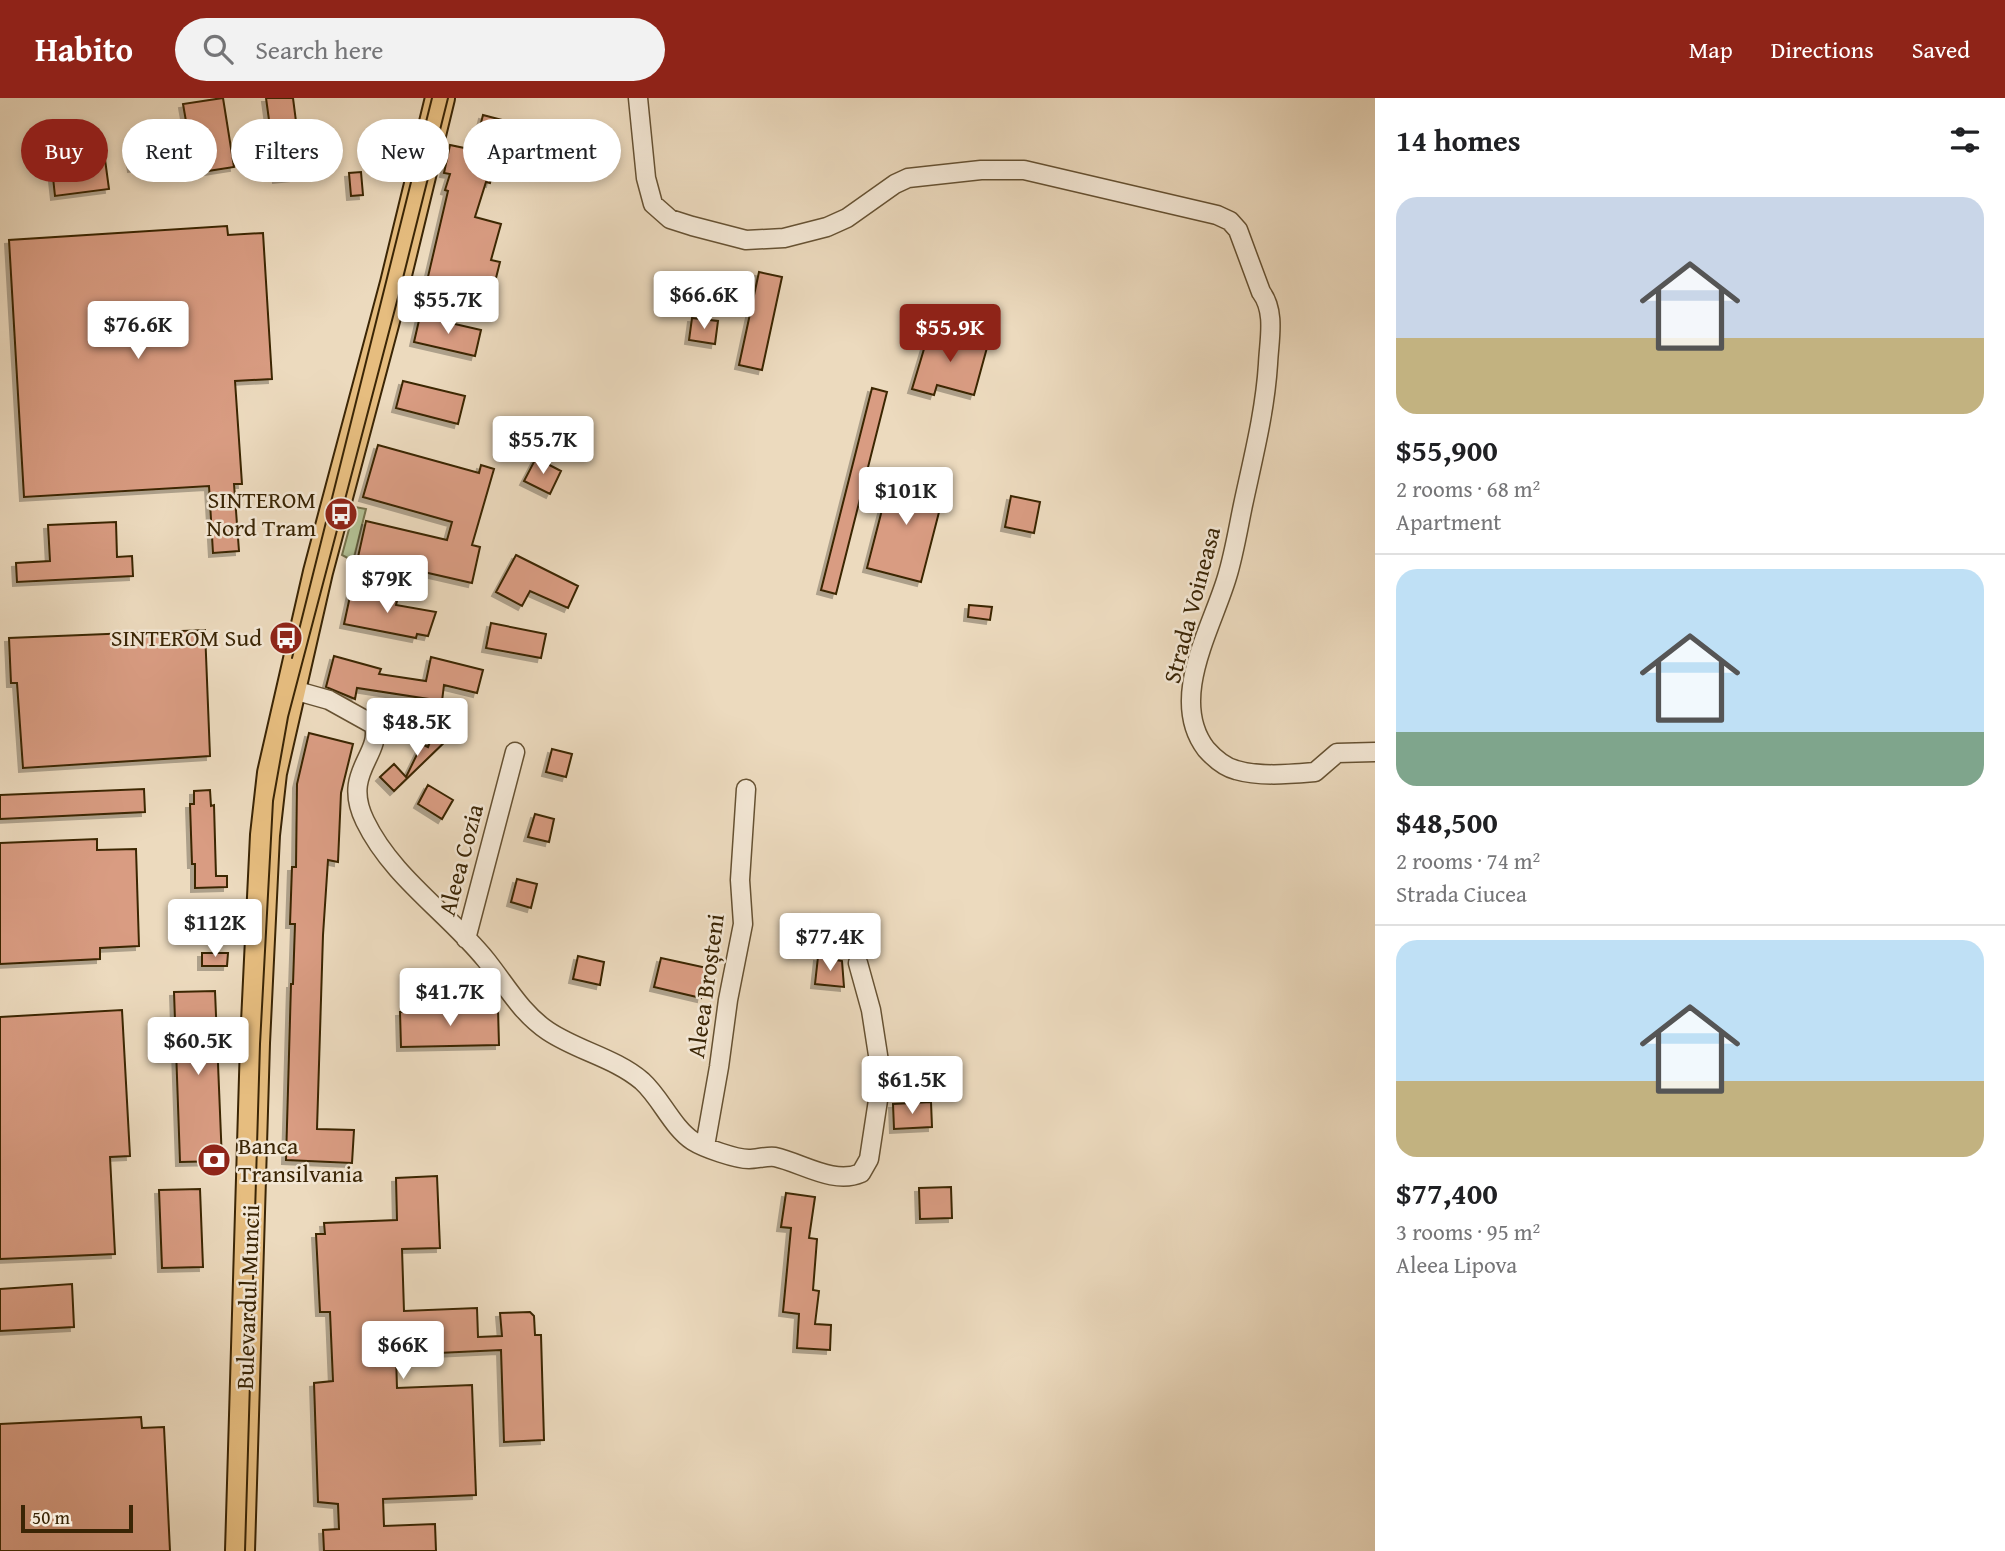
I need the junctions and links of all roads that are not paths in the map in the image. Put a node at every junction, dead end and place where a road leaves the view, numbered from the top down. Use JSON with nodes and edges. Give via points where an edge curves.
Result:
{"nodes":[{"id":1,"x":440,"y":98,"type":"edge"},
{"id":2,"x":638,"y":98,"type":"edge"},
{"id":3,"x":290,"y":689,"type":"junction"},
{"id":4,"x":515,"y":752,"type":"dead end"},
{"id":5,"x":1375,"y":752,"type":"edge"},
{"id":6,"x":746,"y":789,"type":"dead end"},
{"id":7,"x":466,"y":939,"type":"junction"},
{"id":8,"x":858,"y":963,"type":"dead end"},
{"id":9,"x":705,"y":1146,"type":"junction"},
{"id":10,"x":240,"y":1551,"type":"edge"}],
"edges":[{"from":1,"to":3,"type":"main road","name":"Bulevardul Muncii"},
{"from":2,"to":5,"type":"street","name":"Strada Voineasa","via":[[653,204],[670,219],[730,237],[762,240],[816,230],[855,214],[908,178],[1002,169],[1024,170],[1230,221],[1238,230],[1270,315],[1263,409],[1230,569],[1192,681],[1196,730],[1221,764],[1248,773],[1315,772],[1337,753]]},
{"from":3,"to":7,"type":"street","via":[[329,700],[374,725],[376,731],[356,788],[363,818],[399,871]]},
{"from":3,"to":10,"type":"main road","name":"Bulevardul Muncii","via":[[272,773],[265,835]]},
{"from":4,"to":7,"type":"street","name":"Aleea Cozia"},
{"from":6,"to":9,"type":"street","name":"Aleea Broșteni","via":[[740,880],[743,924]]},
{"from":7,"to":9,"type":"street","via":[[530,1017],[569,1043],[629,1071],[653,1092],[687,1135]]},
{"from":8,"to":9,"type":"street","via":[[872,1010],[880,1068],[866,1168],[845,1177],[774,1157],[746,1159]]}]}
